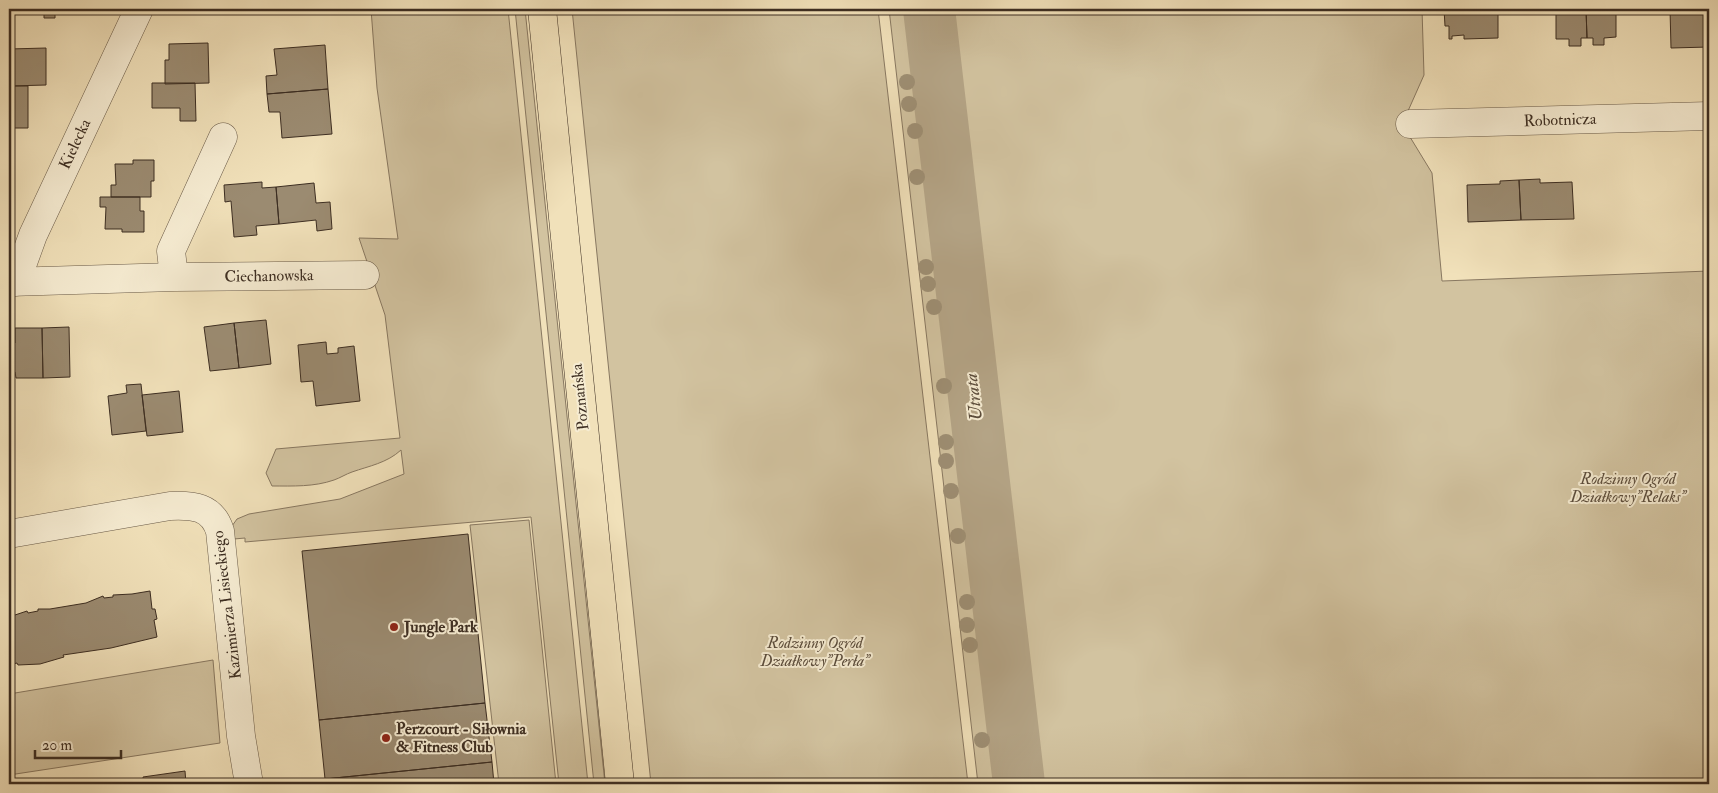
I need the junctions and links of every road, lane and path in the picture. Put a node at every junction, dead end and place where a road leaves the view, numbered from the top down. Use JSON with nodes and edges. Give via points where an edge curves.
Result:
{"nodes":[{"id":1,"x":139,"y":9,"type":"edge"},
{"id":2,"x":542,"y":9,"type":"edge"},
{"id":3,"x":1709,"y":116,"type":"edge"},
{"id":4,"x":1410,"y":124,"type":"dead end"},
{"id":5,"x":223,"y":137,"type":"dead end"},
{"id":6,"x":365,"y":275,"type":"dead end"},
{"id":7,"x":174,"y":277,"type":"junction"},
{"id":8,"x":12,"y":282,"type":"edge"},
{"id":9,"x":9,"y":534,"type":"edge"},
{"id":10,"x":249,"y":784,"type":"edge"},
{"id":11,"x":620,"y":784,"type":"edge"}],
"edges":[{"from":1,"to":8,"type":"street","name":"Kielecka"},
{"from":2,"to":11,"type":"main road","name":"Poznańska"},
{"from":3,"to":4,"type":"street","name":"Robotnicza"},
{"from":5,"to":7,"type":"street","via":[[171,251]]},
{"from":6,"to":7,"type":"street","name":"Ciechanowska"},
{"from":7,"to":8,"type":"street","name":"Ciechanowska"},
{"from":9,"to":10,"type":"street","name":"Kazimierza Lisieckiego","via":[[170,506],[198,507],[214,517],[220,531]]}]}
